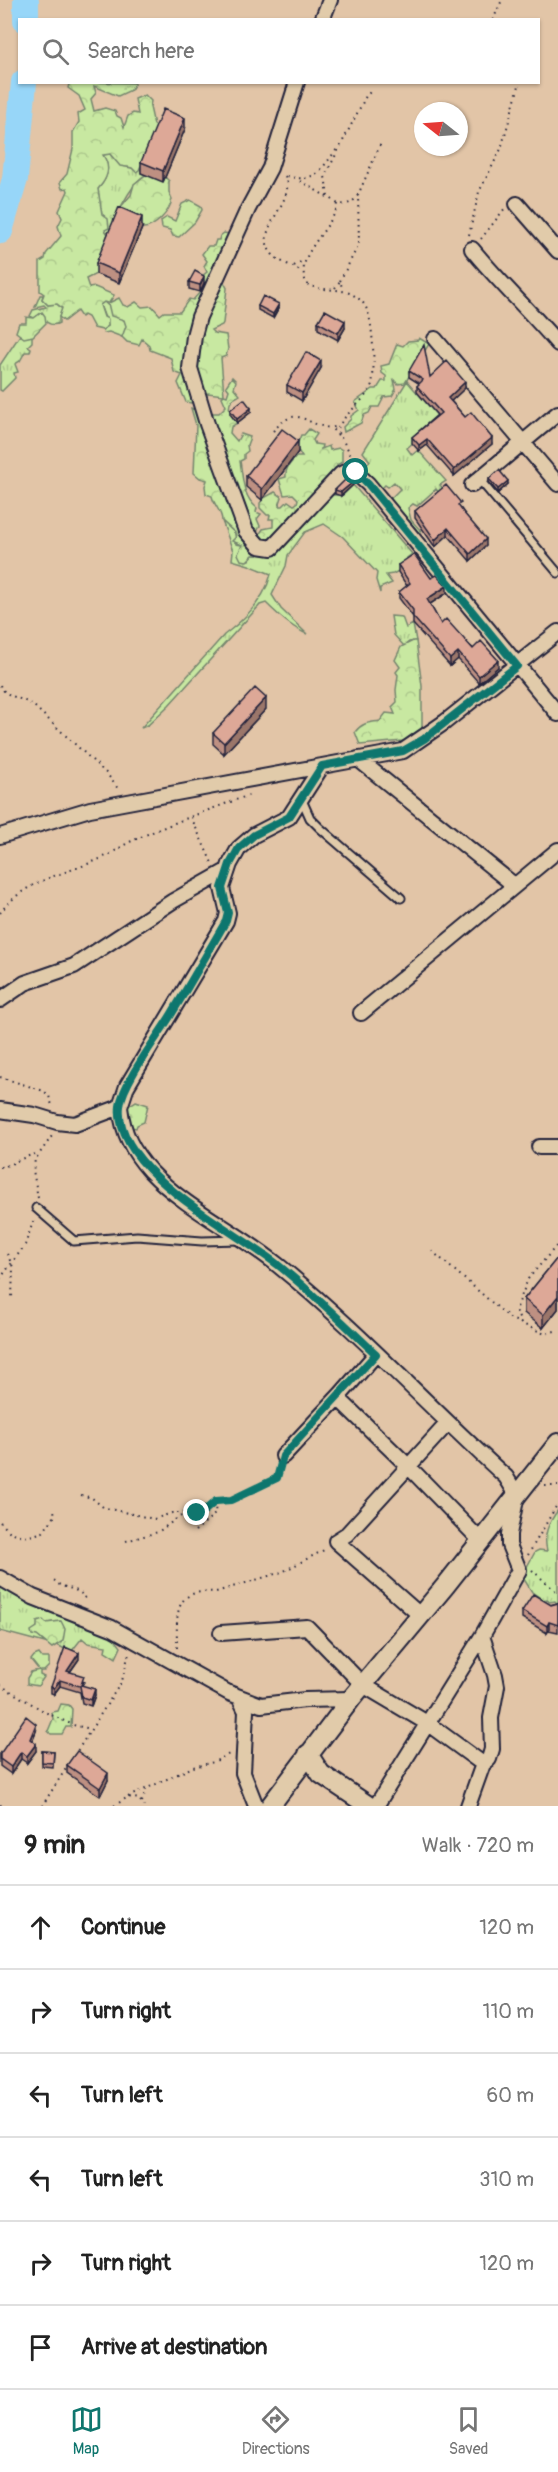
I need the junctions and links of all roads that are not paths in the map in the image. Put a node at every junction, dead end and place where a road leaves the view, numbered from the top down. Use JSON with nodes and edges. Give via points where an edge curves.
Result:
{"nodes":[{"id":1,"x":330,"y":0,"type":"edge"},
{"id":2,"x":323,"y":18,"type":"edge"},
{"id":3,"x":296,"y":84,"type":"edge"},
{"id":4,"x":517,"y":204,"type":"road end"},
{"id":5,"x":472,"y":250,"type":"road end"},
{"id":6,"x":558,"y":251,"type":"edge"},
{"id":7,"x":435,"y":339,"type":"dead end"},
{"id":8,"x":558,"y":344,"type":"edge"},
{"id":9,"x":558,"y":413,"type":"edge"},
{"id":10,"x":523,"y":443,"type":"junction"},
{"id":11,"x":476,"y":482,"type":"joint"},
{"id":12,"x":558,"y":484,"type":"edge"},
{"id":13,"x":558,"y":573,"type":"edge"},
{"id":14,"x":558,"y":632,"type":"edge"},
{"id":15,"x":517,"y":666,"type":"junction"},
{"id":16,"x":558,"y":714,"type":"edge"},
{"id":17,"x":358,"y":759,"type":"junction"},
{"id":18,"x":322,"y":766,"type":"junction"},
{"id":19,"x":301,"y":799,"type":"junction"},
{"id":20,"x":0,"y":836,"type":"edge"},
{"id":21,"x":558,"y":850,"type":"edge"},
{"id":22,"x":222,"y":873,"type":"junction"},
{"id":23,"x":514,"y":885,"type":"junction"},
{"id":24,"x":402,"y":898,"type":"dead end"},
{"id":25,"x":0,"y":1000,"type":"edge"},
{"id":26,"x":361,"y":1013,"type":"dead end"},
{"id":27,"x":120,"y":1107,"type":"junction"},
{"id":28,"x":0,"y":1110,"type":"edge"},
{"id":29,"x":539,"y":1147,"type":"dead end"},
{"id":30,"x":558,"y":1148,"type":"edge"},
{"id":31,"x":36,"y":1208,"type":"dead end"},
{"id":32,"x":243,"y":1241,"type":"junction"},
{"id":33,"x":376,"y":1354,"type":"junction"},
{"id":34,"x":338,"y":1400,"type":"junction"},
{"id":35,"x":447,"y":1424,"type":"junction"},
{"id":36,"x":558,"y":1443,"type":"edge"},
{"id":37,"x":283,"y":1456,"type":"road end"},
{"id":38,"x":409,"y":1467,"type":"junction"},
{"id":39,"x":516,"y":1496,"type":"junction"},
{"id":40,"x":481,"y":1541,"type":"junction"},
{"id":41,"x":0,"y":1578,"type":"edge"},
{"id":42,"x":421,"y":1616,"type":"junction"},
{"id":43,"x":221,"y":1633,"type":"dead end"},
{"id":44,"x":482,"y":1636,"type":"junction"},
{"id":45,"x":363,"y":1685,"type":"junction"},
{"id":46,"x":240,"y":1697,"type":"junction"},
{"id":47,"x":351,"y":1700,"type":"junction"},
{"id":48,"x":427,"y":1723,"type":"junction"},
{"id":49,"x":308,"y":1755,"type":"junction"},
{"id":50,"x":483,"y":1764,"type":"junction"},
{"id":51,"x":256,"y":1806,"type":"edge"},
{"id":52,"x":270,"y":1806,"type":"edge"},
{"id":53,"x":369,"y":1806,"type":"edge"},
{"id":54,"x":376,"y":1806,"type":"edge"},
{"id":55,"x":468,"y":1806,"type":"edge"}],
"edges":[{"from":1,"to":2,"type":"street"},
{"from":3,"to":15,"type":"street","via":[[270,168],[199,317],[190,368],[246,531],[259,546],[272,548],[341,474],[356,472]]},
{"from":4,"to":6,"type":"street"},
{"from":5,"to":8,"type":"street"},
{"from":7,"to":10,"type":"street"},
{"from":9,"to":10,"type":"street"},
{"from":10,"to":11,"type":"street"},
{"from":10,"to":12,"type":"street"},
{"from":11,"to":13,"type":"lane"},
{"from":14,"to":15,"type":"street"},
{"from":15,"to":16,"type":"street"},
{"from":15,"to":17,"type":"street","via":[[424,739],[403,751]]},
{"from":17,"to":18,"type":"street"},
{"from":17,"to":23,"type":"street"},
{"from":18,"to":19,"type":"street"},
{"from":18,"to":20,"type":"street","via":[[90,809]]},
{"from":19,"to":22,"type":"street","via":[[289,817],[254,835],[239,848]]},
{"from":19,"to":24,"type":"lane","via":[[320,828]]},
{"from":21,"to":23,"type":"street"},
{"from":22,"to":25,"type":"street","via":[[74,966],[25,983]]},
{"from":22,"to":27,"type":"street","via":[[226,921],[127,1086]]},
{"from":23,"to":26,"type":"street"},
{"from":27,"to":28,"type":"street","via":[[75,1124]]},
{"from":27,"to":32,"type":"street","via":[[128,1142],[152,1172]]},
{"from":29,"to":30,"type":"street"},
{"from":31,"to":32,"type":"lane","via":[[74,1241],[137,1236]]},
{"from":32,"to":33,"type":"street","via":[[278,1264]]},
{"from":33,"to":34,"type":"street"},
{"from":33,"to":35,"type":"street"},
{"from":34,"to":37,"type":"street"},
{"from":34,"to":38,"type":"street"},
{"from":35,"to":38,"type":"street"},
{"from":35,"to":39,"type":"street","via":[[506,1477]]},
{"from":36,"to":39,"type":"street"},
{"from":38,"to":40,"type":"street"},
{"from":38,"to":42,"type":"street","via":[[336,1541]]},
{"from":39,"to":40,"type":"street"},
{"from":39,"to":44,"type":"street","via":[[509,1545],[525,1567]]},
{"from":40,"to":42,"type":"street"},
{"from":41,"to":46,"type":"street","via":[[33,1597],[112,1628]]},
{"from":42,"to":45,"type":"street"},
{"from":43,"to":45,"type":"street","via":[[307,1627]]},
{"from":44,"to":48,"type":"street"},
{"from":44,"to":50,"type":"street","via":[[496,1686],[491,1755]]},
{"from":45,"to":47,"type":"street"},
{"from":45,"to":48,"type":"street"},
{"from":46,"to":47,"type":"street","via":[[261,1705]]},
{"from":46,"to":51,"type":"street","via":[[246,1711],[243,1773]]},
{"from":47,"to":49,"type":"street"},
{"from":48,"to":50,"type":"street"},
{"from":48,"to":54,"type":"street"},
{"from":49,"to":52,"type":"street"},
{"from":49,"to":53,"type":"street","via":[[321,1774]]},
{"from":50,"to":55,"type":"street"}]}
